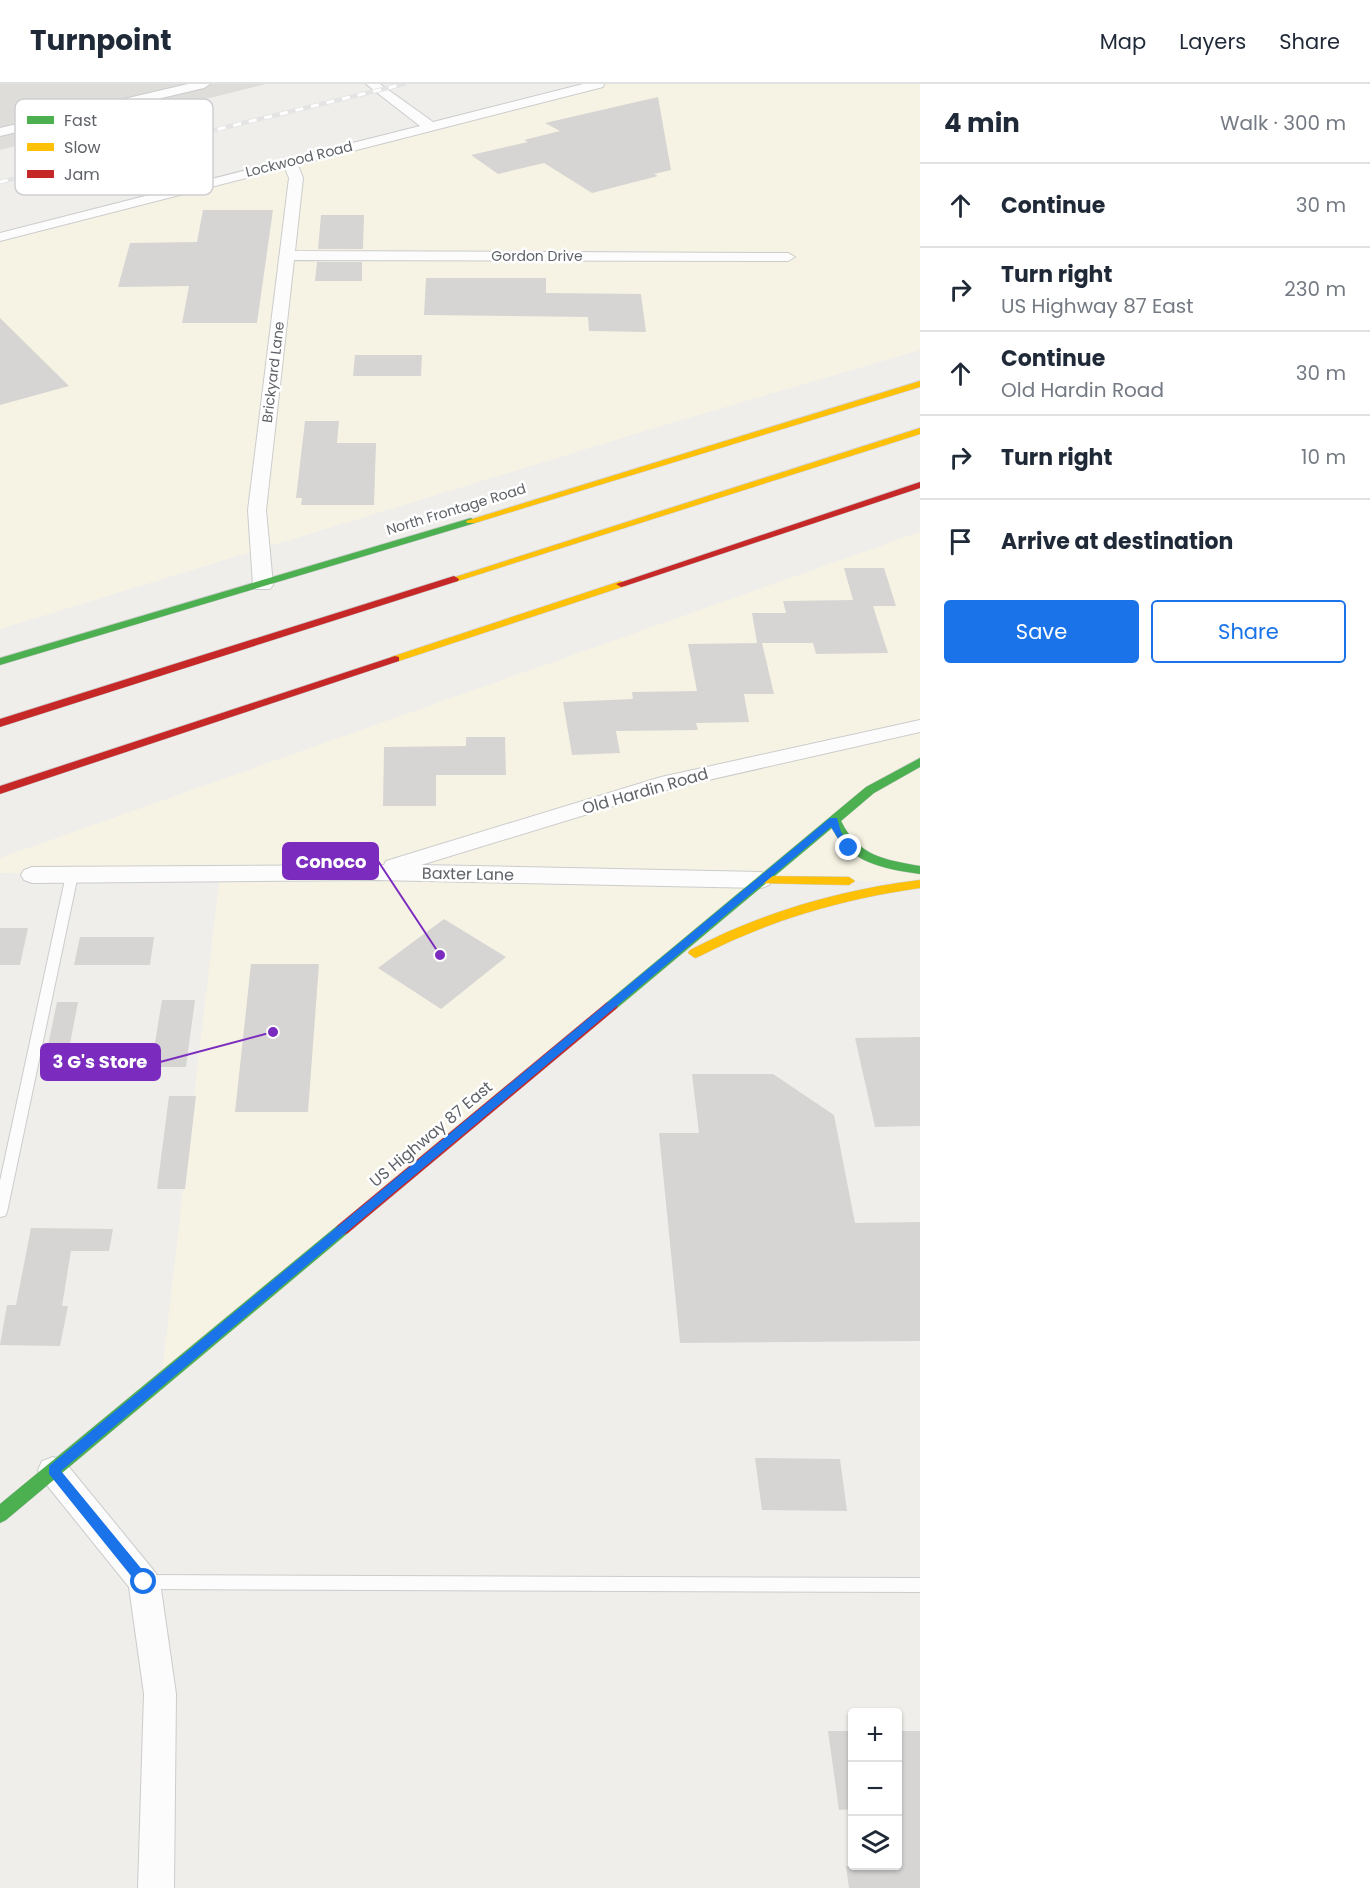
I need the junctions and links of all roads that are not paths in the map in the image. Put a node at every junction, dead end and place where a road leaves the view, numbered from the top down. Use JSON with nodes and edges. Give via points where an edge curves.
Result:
{"nodes":[{"id":1,"x":204,"y":84,"type":"edge"},
{"id":2,"x":372,"y":84,"type":"edge"},
{"id":3,"x":598,"y":84,"type":"edge"},
{"id":4,"x":140,"y":99,"type":"edge"},
{"id":5,"x":429,"y":126,"type":"junction"},
{"id":6,"x":15,"y":128,"type":"edge"},
{"id":7,"x":0,"y":132,"type":"edge"},
{"id":8,"x":289,"y":161,"type":"junction"},
{"id":9,"x":213,"y":181,"type":"edge"},
{"id":10,"x":160,"y":195,"type":"edge"},
{"id":11,"x":0,"y":237,"type":"edge"},
{"id":12,"x":286,"y":255,"type":"junction"},
{"id":13,"x":788,"y":257,"type":"dead end"},
{"id":14,"x":920,"y":384,"type":"edge"},
{"id":15,"x":920,"y":431,"type":"edge"},
{"id":16,"x":920,"y":485,"type":"edge"},
{"id":17,"x":263,"y":585,"type":"junction"},
{"id":18,"x":0,"y":662,"type":"edge"},
{"id":19,"x":0,"y":723,"type":"edge"},
{"id":20,"x":920,"y":726,"type":"edge"},
{"id":21,"x":920,"y":762,"type":"edge"},
{"id":22,"x":0,"y":790,"type":"edge"},
{"id":23,"x":834,"y":820,"type":"junction"},
{"id":24,"x":920,"y":870,"type":"edge"},
{"id":25,"x":375,"y":872,"type":"junction"},
{"id":26,"x":32,"y":875,"type":"dead end"},
{"id":27,"x":72,"y":875,"type":"junction"},
{"id":28,"x":760,"y":880,"type":"junction"},
{"id":29,"x":920,"y":883,"type":"edge"},
{"id":30,"x":626,"y":993,"type":"junction"},
{"id":31,"x":0,"y":1212,"type":"edge"},
{"id":32,"x":53,"y":1470,"type":"junction"},
{"id":33,"x":0,"y":1515,"type":"edge"},
{"id":34,"x":144,"y":1582,"type":"junction"},
{"id":35,"x":920,"y":1585,"type":"edge"},
{"id":36,"x":156,"y":1888,"type":"edge"}],
"edges":[{"from":1,"to":4,"type":"street"},
{"from":2,"to":5,"type":"street"},
{"from":3,"to":5,"type":"street","name":"Lockwood Road"},
{"from":5,"to":8,"type":"street","name":"Lockwood Road"},
{"from":6,"to":7,"type":"street"},
{"from":8,"to":9,"type":"street","name":"Lockwood Road"},
{"from":8,"to":12,"type":"street","name":"Brickyard Lane","via":[[296,178]]},
{"from":10,"to":11,"type":"street","name":"Lockwood Road"},
{"from":12,"to":13,"type":"street","name":"Gordon Drive"},
{"from":12,"to":17,"type":"street","name":"Brickyard Lane","via":[[257,510]]},
{"from":14,"to":17,"type":"main road","name":"North Frontage Road"},
{"from":15,"to":19,"type":"main road"},
{"from":16,"to":22,"type":"main road"},
{"from":17,"to":18,"type":"main road","name":"North Frontage Road"},
{"from":20,"to":25,"type":"street","name":"Old Hardin Road","via":[[669,782]]},
{"from":21,"to":23,"type":"main road","via":[[870,790]]},
{"from":23,"to":24,"type":"main road","via":[[842,841],[858,854],[882,864]]},
{"from":23,"to":28,"type":"main road"},
{"from":25,"to":27,"type":"street","name":"Baxter Lane"},
{"from":25,"to":28,"type":"street","name":"Baxter Lane"},
{"from":26,"to":27,"type":"street","name":"Baxter Lane"},
{"from":27,"to":31,"type":"lane"},
{"from":28,"to":29,"type":"main road"},
{"from":28,"to":30,"type":"main road","name":"US Highway 87 East"},
{"from":29,"to":30,"type":"main road","via":[[841,895],[782,913],[715,941]]},
{"from":30,"to":32,"type":"main road","name":"US Highway 87 East"},
{"from":32,"to":33,"type":"main road","name":"US Highway 87 East"},
{"from":32,"to":34,"type":"street"},
{"from":34,"to":35,"type":"lane"},
{"from":34,"to":36,"type":"street","via":[[160,1694]]}]}
